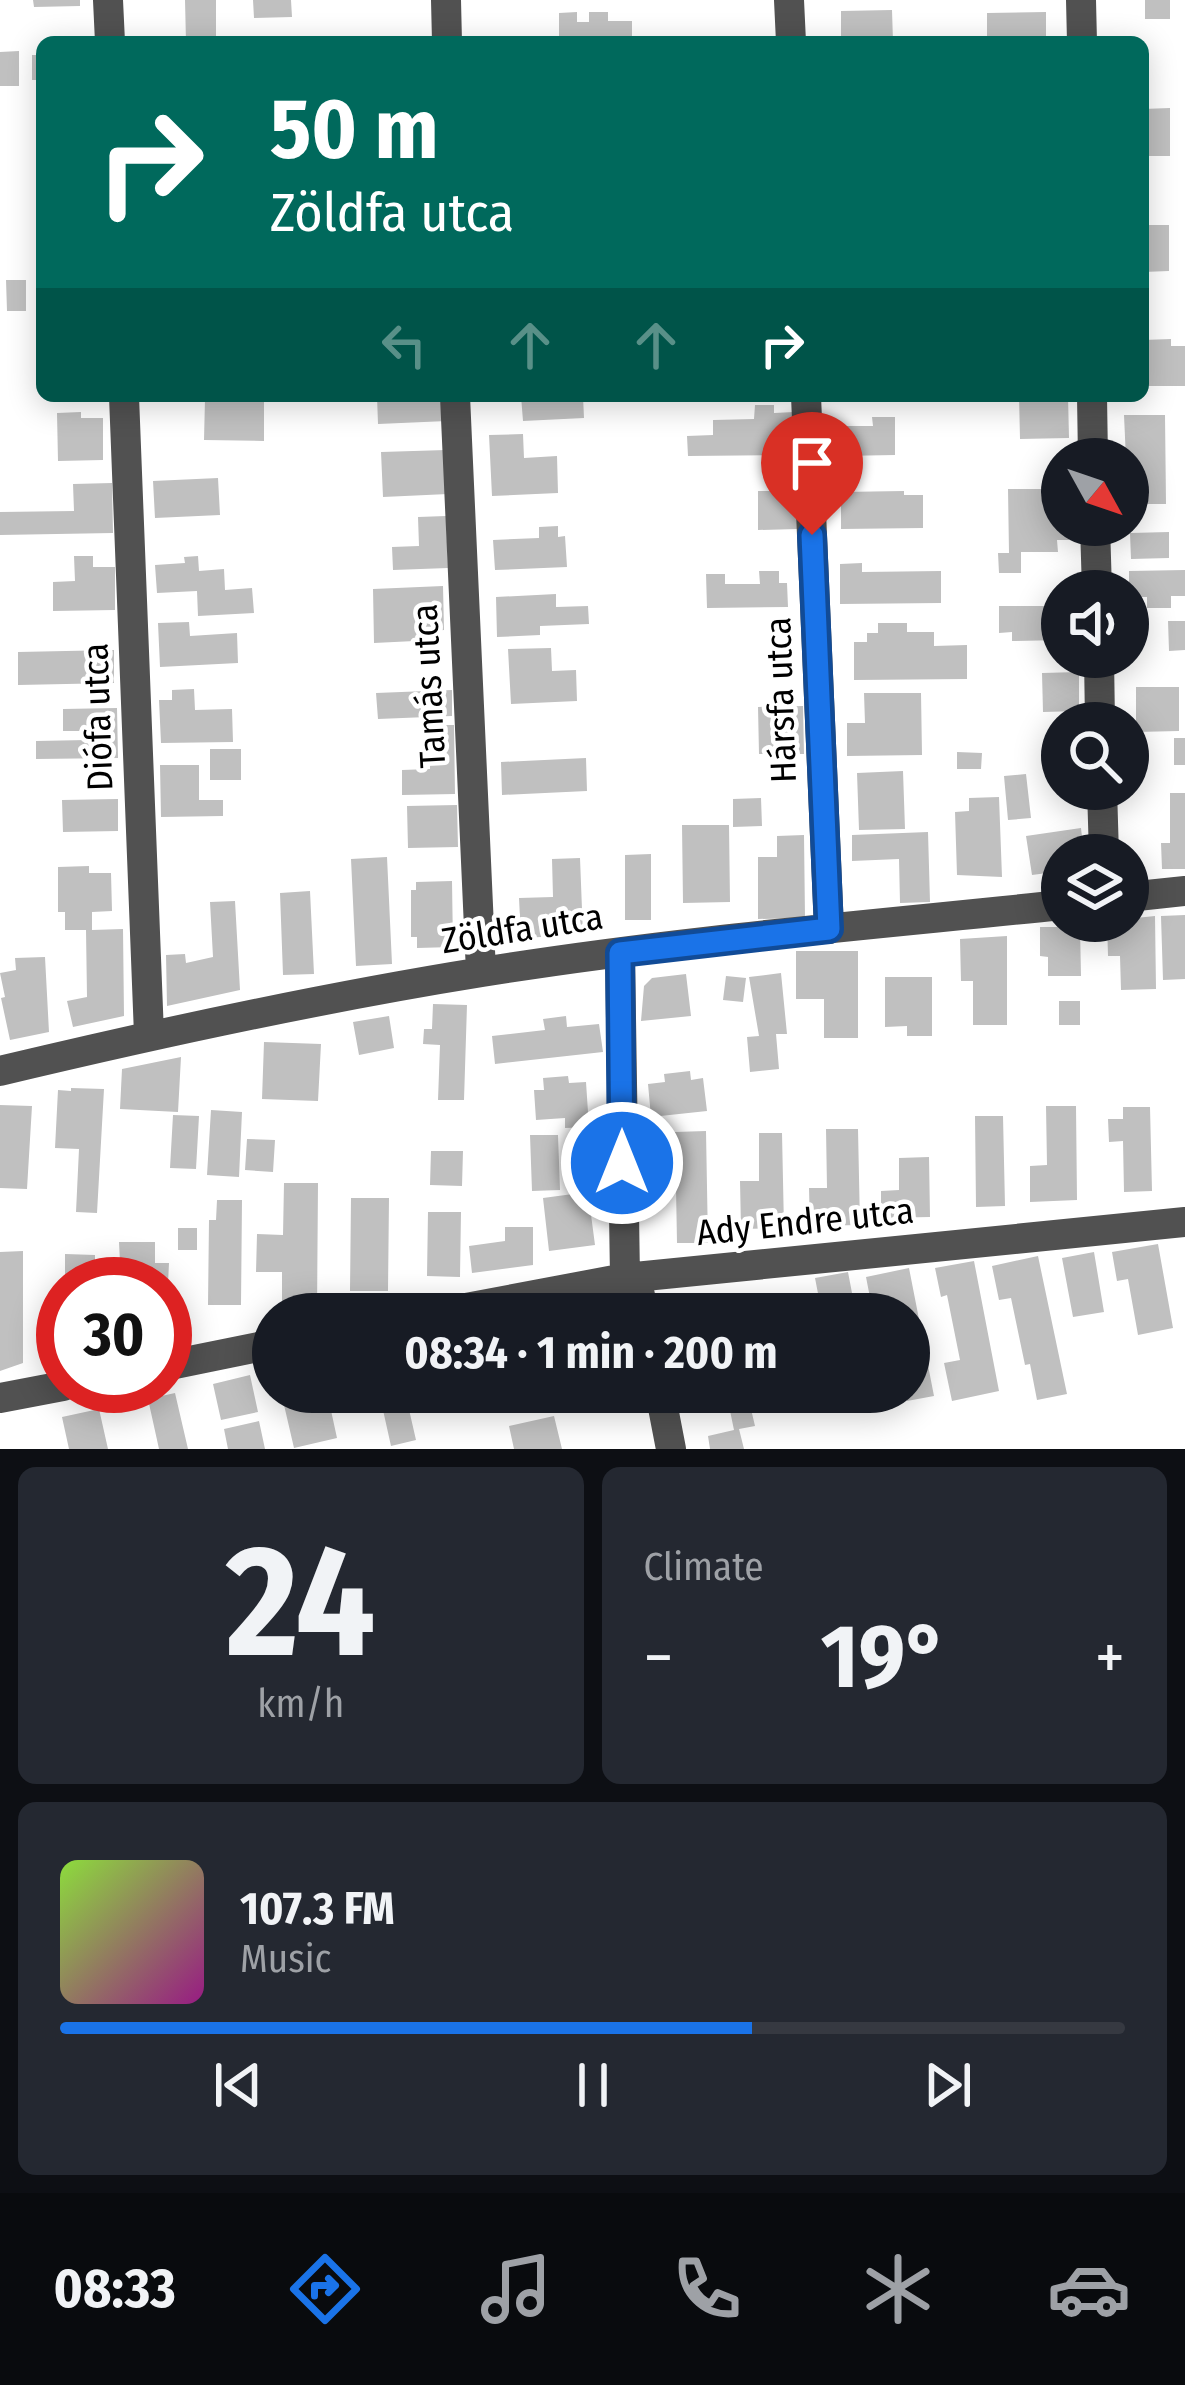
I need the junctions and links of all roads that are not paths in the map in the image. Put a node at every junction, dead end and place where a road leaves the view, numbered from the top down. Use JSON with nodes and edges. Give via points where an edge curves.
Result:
{"nodes":[{"id":1,"x":108,"y":0,"type":"edge"},
{"id":2,"x":446,"y":0,"type":"edge"},
{"id":3,"x":789,"y":0,"type":"edge"},
{"id":4,"x":1081,"y":0,"type":"edge"},
{"id":5,"x":110,"y":36,"type":"edge"},
{"id":6,"x":447,"y":36,"type":"edge"},
{"id":7,"x":791,"y":36,"type":"edge"},
{"id":8,"x":1082,"y":36,"type":"edge"},
{"id":9,"x":124,"y":402,"type":"edge"},
{"id":10,"x":455,"y":402,"type":"edge"},
{"id":11,"x":806,"y":402,"type":"edge"},
{"id":12,"x":1092,"y":402,"type":"edge"},
{"id":13,"x":1093,"y":438,"type":"edge"},
{"id":14,"x":1185,"y":891,"type":"edge"},
{"id":15,"x":1149,"y":895,"type":"edge"},
{"id":16,"x":1041,"y":906,"type":"edge"},
{"id":17,"x":829,"y":929,"type":"junction"},
{"id":18,"x":620,"y":953,"type":"junction"},
{"id":19,"x":481,"y":972,"type":"junction"},
{"id":20,"x":148,"y":1035,"type":"junction"},
{"id":21,"x":0,"y":1071,"type":"edge"},
{"id":22,"x":1185,"y":1222,"type":"edge"},
{"id":23,"x":630,"y":1278,"type":"junction"},
{"id":24,"x":548,"y":1293,"type":"edge"},
{"id":25,"x":636,"y":1293,"type":"edge"},
{"id":26,"x":252,"y":1348,"type":"edge"},
{"id":27,"x":192,"y":1360,"type":"edge"},
{"id":28,"x":36,"y":1391,"type":"edge"},
{"id":29,"x":0,"y":1398,"type":"edge"},
{"id":30,"x":664,"y":1413,"type":"edge"},
{"id":31,"x":671,"y":1449,"type":"edge"}],
"edges":[{"from":1,"to":5,"type":"street"},
{"from":2,"to":6,"type":"street"},
{"from":3,"to":7,"type":"street"},
{"from":4,"to":8,"type":"street"},
{"from":9,"to":20,"type":"street","name":"Diófa utca"},
{"from":10,"to":19,"type":"street","name":"Tamás utca"},
{"from":11,"to":17,"type":"street","name":"Hársfa utca"},
{"from":12,"to":13,"type":"street"},
{"from":14,"to":15,"type":"street"},
{"from":16,"to":17,"type":"street","name":"Zöldfa utca"},
{"from":17,"to":18,"type":"street","name":"Zöldfa utca"},
{"from":18,"to":19,"type":"street","name":"Zöldfa utca"},
{"from":18,"to":23,"type":"street"},
{"from":19,"to":20,"type":"street","name":"Zöldfa utca"},
{"from":20,"to":21,"type":"street","name":"Zöldfa utca"},
{"from":22,"to":23,"type":"street","name":"Ady Endre utca"},
{"from":23,"to":24,"type":"street","name":"Ady Endre utca"},
{"from":23,"to":25,"type":"street"},
{"from":26,"to":27,"type":"street"},
{"from":28,"to":29,"type":"street"},
{"from":30,"to":31,"type":"street"}]}
